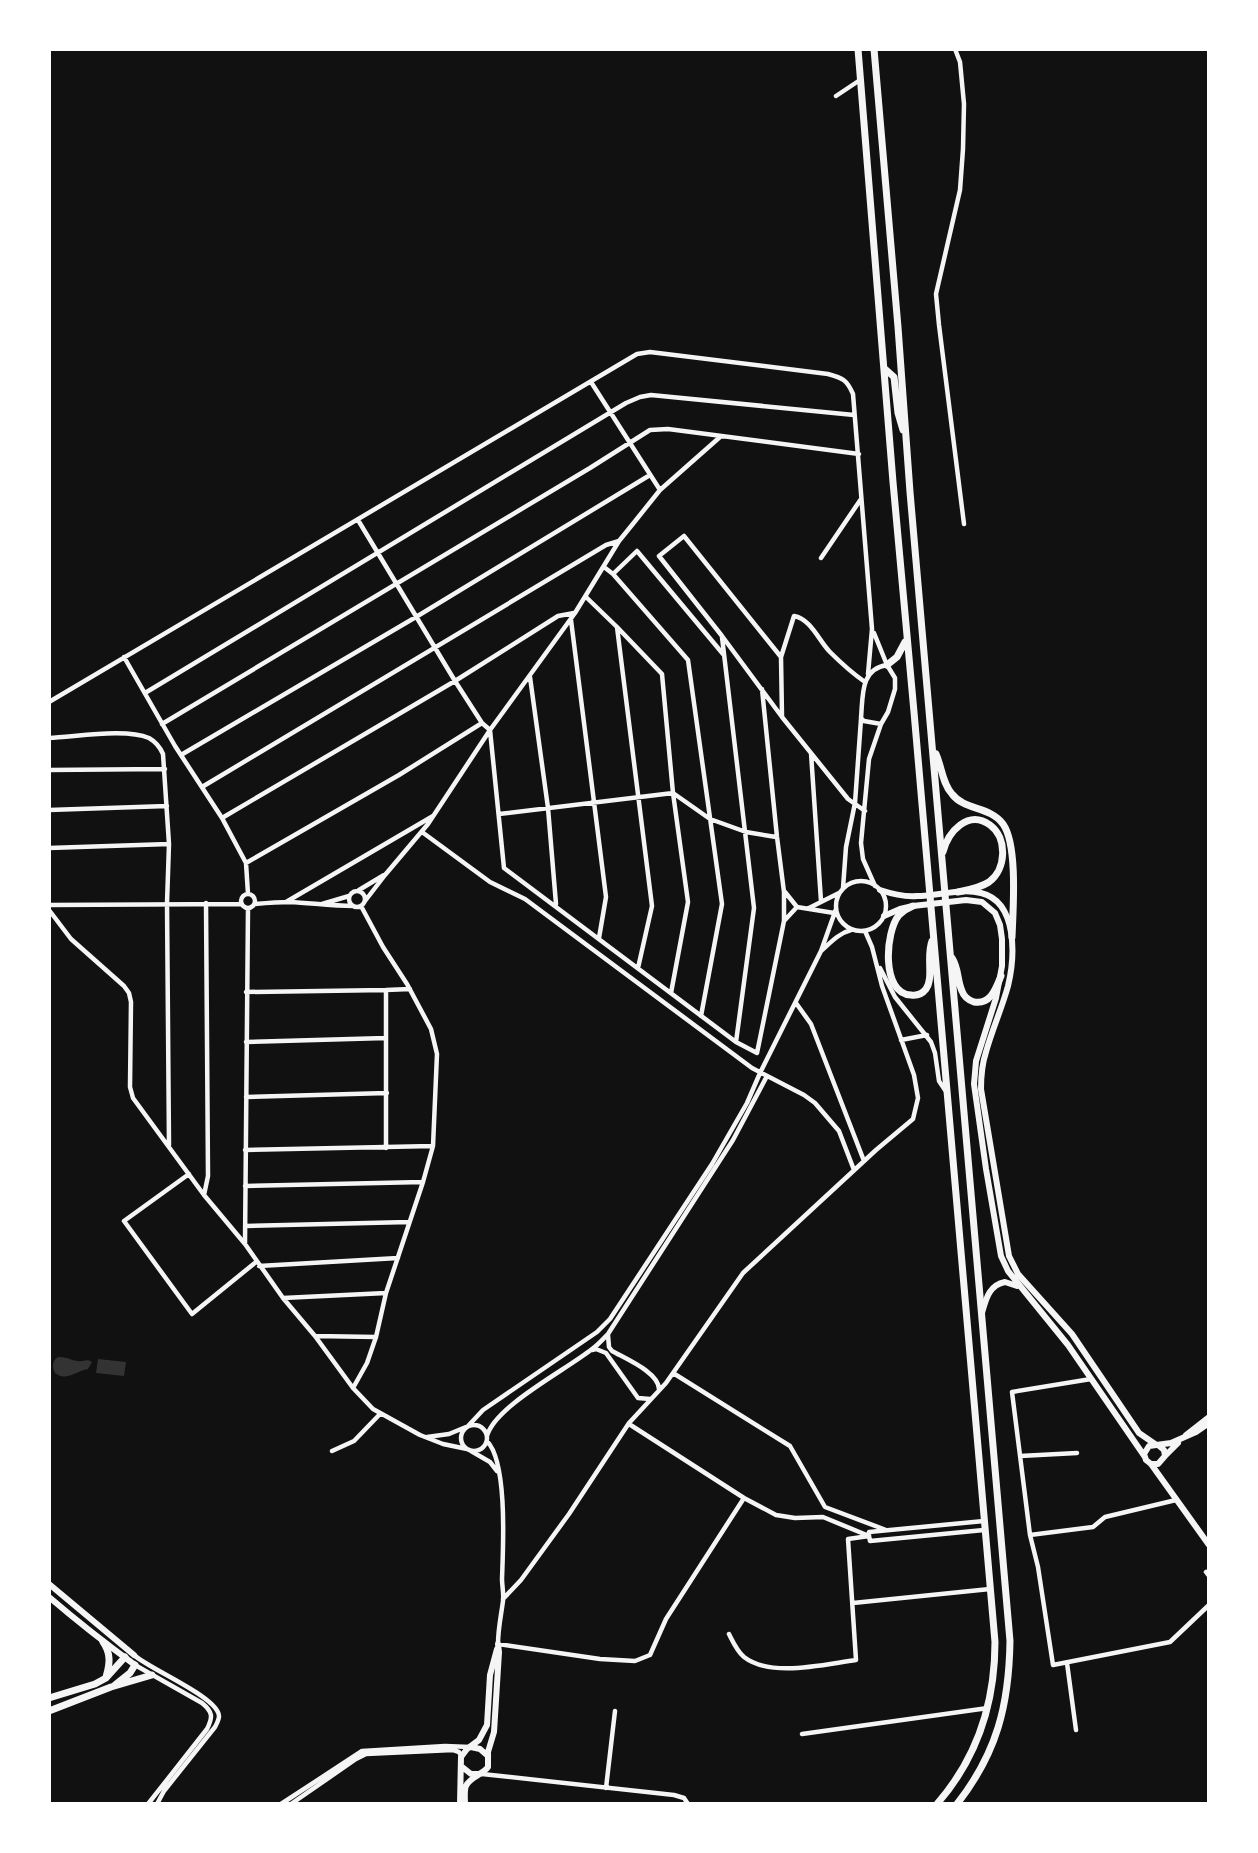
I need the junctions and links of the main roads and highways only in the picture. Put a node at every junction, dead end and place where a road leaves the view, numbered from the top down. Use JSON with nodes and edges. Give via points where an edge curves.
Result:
{"nodes":[{"id":1,"x":858,"y":49,"type":"edge"},
{"id":2,"x":874,"y":49,"type":"edge"},
{"id":3,"x":885,"y":369,"type":"junction"},
{"id":4,"x":906,"y":437,"type":"junction"},
{"id":5,"x":907,"y":638,"type":"junction"},
{"id":6,"x":887,"y":665,"type":"road end"},
{"id":7,"x":933,"y":749,"type":"junction"},
{"id":8,"x":943,"y":863,"type":"junction"},
{"id":9,"x":958,"y":892,"type":"road end"},
{"id":10,"x":913,"y":906,"type":"road end"},
{"id":11,"x":934,"y":937,"type":"junction"},
{"id":12,"x":1012,"y":937,"type":"road end"},
{"id":13,"x":950,"y":954,"type":"junction"},
{"id":14,"x":1000,"y":976,"type":"road end"},
{"id":15,"x":103,"y":1642,"type":"road end"},
{"id":16,"x":125,"y":1657,"type":"road end"},
{"id":17,"x":135,"y":1665,"type":"road end"},
{"id":18,"x":152,"y":1675,"type":"road end"},
{"id":19,"x":106,"y":1678,"type":"junction"},
{"id":20,"x":111,"y":1687,"type":"junction"},
{"id":21,"x":49,"y":1698,"type":"edge"},
{"id":22,"x":49,"y":1711,"type":"edge"},
{"id":23,"x":937,"y":1804,"type":"edge"},
{"id":24,"x":957,"y":1804,"type":"edge"}],
"edges":[{"from":1,"to":3,"type":"main road"},
{"from":2,"to":4,"type":"main road"},
{"from":3,"to":4,"type":"main road","via":[[894,377]]},
{"from":3,"to":5,"type":"main road"},
{"from":4,"to":7,"type":"main road"},
{"from":5,"to":6,"type":"main road"},
{"from":5,"to":11,"type":"main road"},
{"from":7,"to":8,"type":"main road"},
{"from":7,"to":12,"type":"main road","via":[[952,795],[996,817],[1007,832]]},
{"from":8,"to":9,"type":"main road","via":[[947,839],[964,822],[986,822],[999,837],[998,873],[983,886]]},
{"from":8,"to":13,"type":"main road"},
{"from":10,"to":11,"type":"main road","via":[[900,915],[889,938],[888,965],[902,993],[917,995],[926,989]]},
{"from":11,"to":23,"type":"main road","via":[[995,1662],[989,1708],[980,1733]]},
{"from":13,"to":14,"type":"main road","via":[[962,993],[970,1001],[986,1000]]},
{"from":13,"to":24,"type":"main road","via":[[1009,1618],[1004,1711],[975,1779]]},
{"from":15,"to":19,"type":"main road","via":[[109,1656]]},
{"from":16,"to":19,"type":"main road"},
{"from":17,"to":20,"type":"main road"},
{"from":18,"to":20,"type":"main road"},
{"from":19,"to":21,"type":"main road"},
{"from":20,"to":22,"type":"main road"}]}
